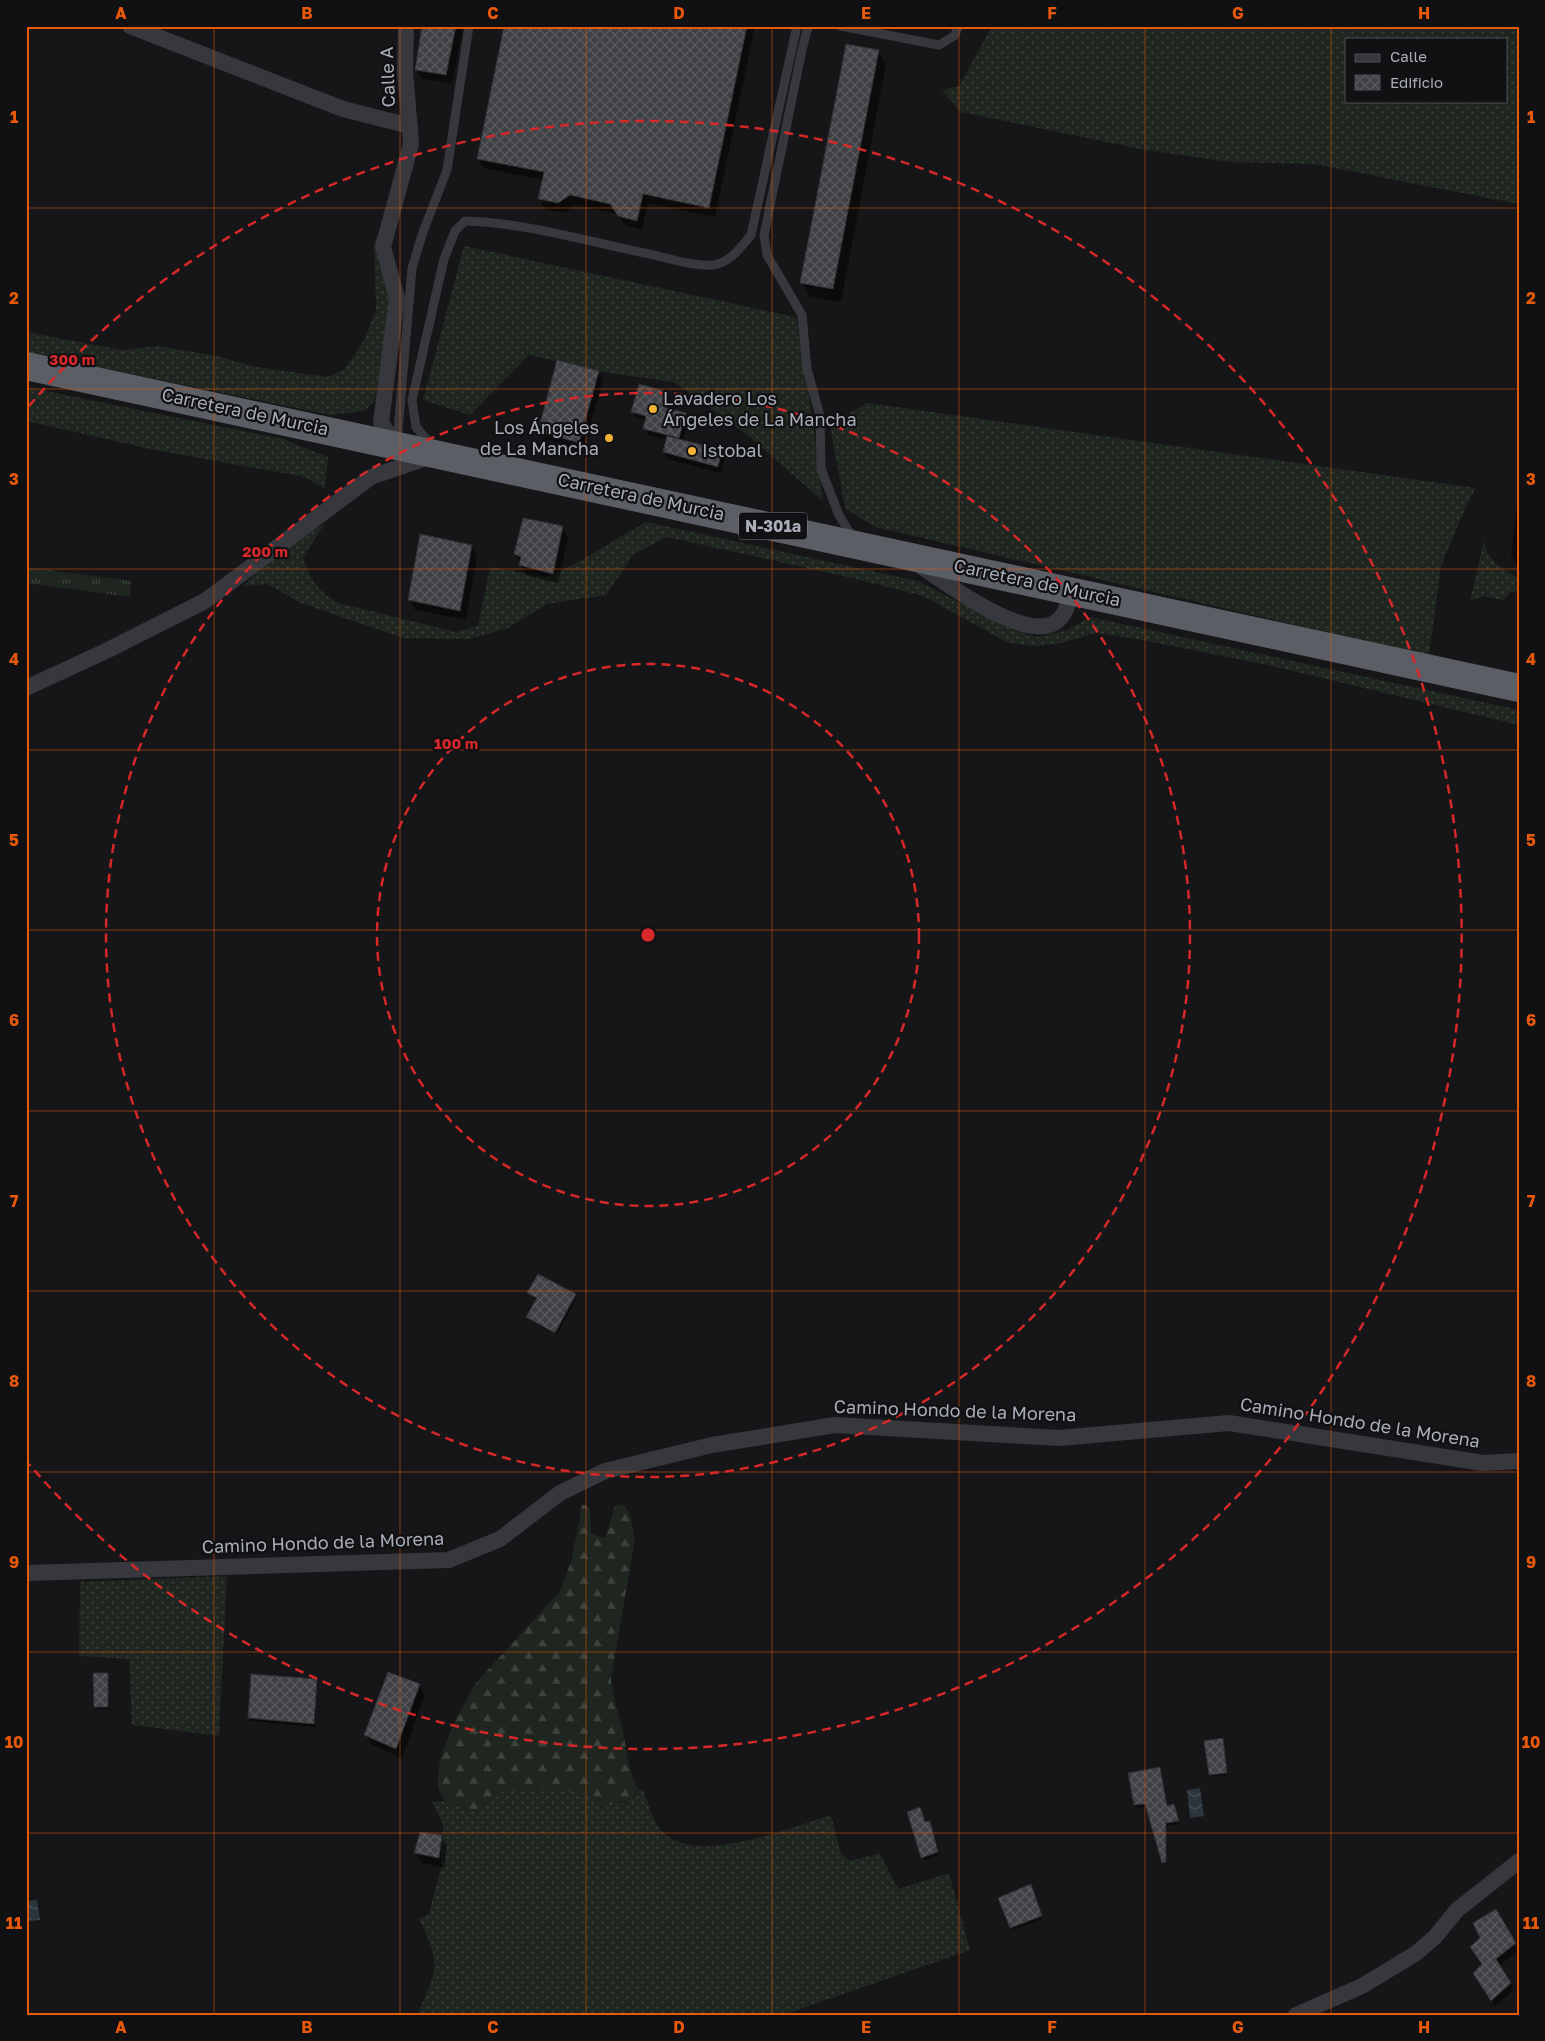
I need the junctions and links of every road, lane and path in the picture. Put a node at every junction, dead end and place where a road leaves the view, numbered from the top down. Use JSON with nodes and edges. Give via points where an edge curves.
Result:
{"nodes":[{"id":1,"x":130,"y":26,"type":"edge"},
{"id":2,"x":406,"y":26,"type":"edge"},
{"id":3,"x":469,"y":26,"type":"edge"},
{"id":4,"x":797,"y":26,"type":"edge"},
{"id":5,"x":810,"y":26,"type":"edge"},
{"id":6,"x":841,"y":26,"type":"edge"},
{"id":7,"x":959,"y":26,"type":"edge"},
{"id":8,"x":410,"y":126,"type":"junction"},
{"id":9,"x":26,"y":366,"type":"edge"},
{"id":10,"x":395,"y":444,"type":"junction"},
{"id":11,"x":439,"y":454,"type":"junction"},
{"id":12,"x":857,"y":544,"type":"junction"},
{"id":13,"x":903,"y":554,"type":"junction"},
{"id":14,"x":1072,"y":590,"type":"junction"},
{"id":15,"x":26,"y":688,"type":"edge"},
{"id":16,"x":1519,"y":688,"type":"edge"},
{"id":17,"x":1519,"y":1461,"type":"edge"},
{"id":18,"x":26,"y":1573,"type":"edge"},
{"id":19,"x":1519,"y":1861,"type":"edge"},
{"id":20,"x":1296,"y":2015,"type":"edge"}],
"edges":[{"from":1,"to":8,"type":"street","via":[[343,109]]},
{"from":2,"to":8,"type":"street","name":"Calle A","via":[[405,71]]},
{"from":3,"to":10,"type":"lane","via":[[447,170],[412,268]]},
{"from":4,"to":11,"type":"lane","via":[[750,235],[736,254],[714,265],[495,222],[465,221],[455,231],[444,259],[412,400],[416,427]]},
{"from":5,"to":12,"type":"lane","via":[[802,50],[764,235],[767,255],[802,314],[807,369],[820,416],[821,469],[839,515]]},
{"from":6,"to":7,"type":"lane","via":[[939,46],[954,36]]},
{"from":8,"to":10,"type":"street","name":"Calle A","via":[[411,144],[384,247],[397,298],[381,422]]},
{"from":9,"to":10,"type":"highway","name":"Carretera de Murcia","number":"N-301a"},
{"from":10,"to":11,"type":"highway","name":"Carretera de Murcia","number":"N-301a"},
{"from":11,"to":12,"type":"highway","name":"Carretera de Murcia","number":"N-301a"},
{"from":11,"to":15,"type":"street","via":[[371,477],[205,601]]},
{"from":12,"to":13,"type":"highway","name":"Carretera de Murcia","number":"N-301a"},
{"from":13,"to":14,"type":"highway","name":"Carretera de Murcia","number":"N-301a"},
{"from":13,"to":14,"type":"street","via":[[1005,618],[1034,626],[1051,625],[1066,611]]},
{"from":14,"to":16,"type":"highway","name":"Carretera de Murcia","number":"N-301a"},
{"from":17,"to":18,"type":"street","name":"Camino Hondo de la Morena","via":[[1483,1463],[1229,1423],[1059,1438],[835,1425],[712,1446],[605,1471],[560,1493],[500,1538],[449,1560]]},
{"from":19,"to":20,"type":"street","via":[[1457,1910],[1435,1937],[1415,1954],[1362,1986]]}]}
